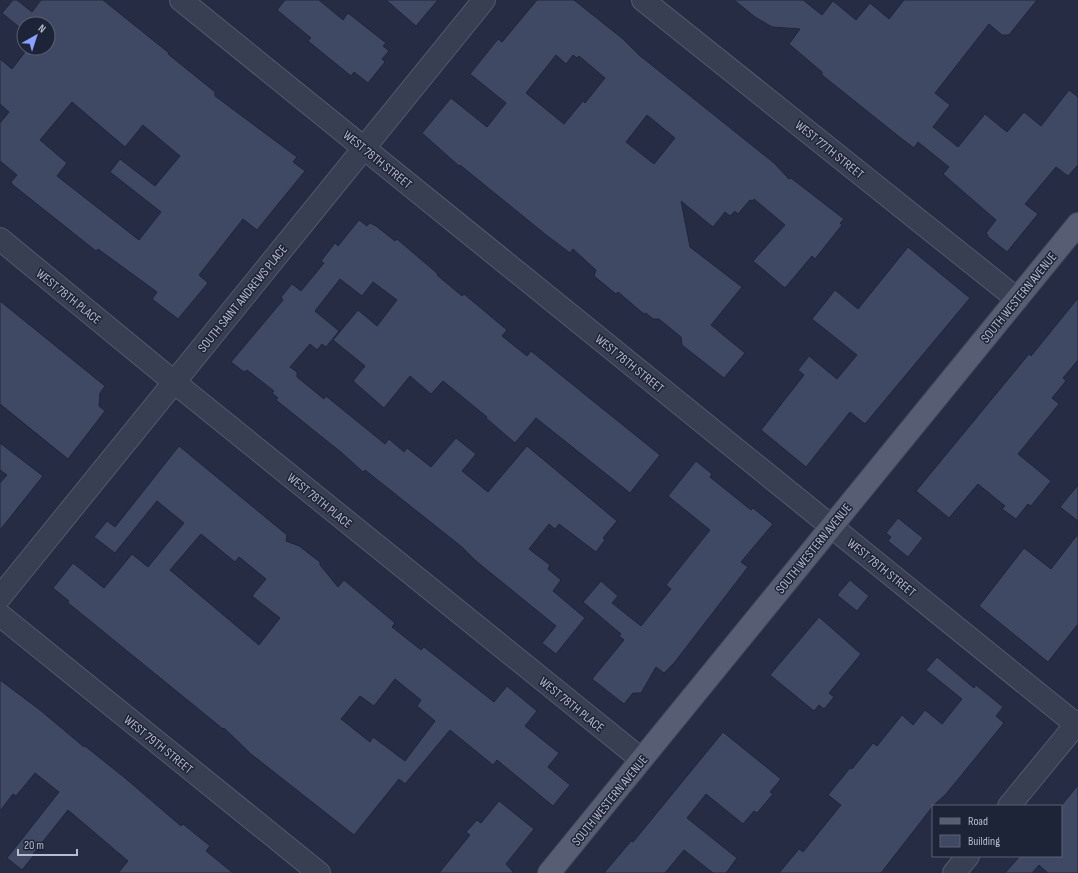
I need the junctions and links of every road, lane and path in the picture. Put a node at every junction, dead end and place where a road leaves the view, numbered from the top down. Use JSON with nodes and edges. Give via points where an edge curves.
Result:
{"nodes":[{"id":1,"x":181,"y":0,"type":"edge"},
{"id":2,"x":484,"y":0,"type":"edge"},
{"id":3,"x":643,"y":0,"type":"edge"},
{"id":4,"x":364,"y":148,"type":"junction"},
{"id":5,"x":1078,"y":224,"type":"edge"},
{"id":6,"x":0,"y":239,"type":"edge"},
{"id":7,"x":1016,"y":299,"type":"junction"},
{"id":8,"x":174,"y":382,"type":"junction"},
{"id":9,"x":831,"y":526,"type":"junction"},
{"id":10,"x":0,"y":597,"type":"edge"},
{"id":11,"x":0,"y":615,"type":"edge"},
{"id":12,"x":1077,"y":724,"type":"edge"},
{"id":13,"x":642,"y":759,"type":"junction"},
{"id":14,"x":1010,"y":805,"type":"edge"},
{"id":15,"x":967,"y":857,"type":"edge"},
{"id":16,"x":319,"y":873,"type":"edge"},
{"id":17,"x":549,"y":873,"type":"edge"},
{"id":18,"x":954,"y":873,"type":"edge"}],
"edges":[{"from":1,"to":4,"type":"street","name":"WEST 78TH STREET"},
{"from":2,"to":4,"type":"street","name":"SOUTH SAINT ANDREWS PLACE"},
{"from":3,"to":7,"type":"street","name":"WEST 77TH STREET"},
{"from":4,"to":8,"type":"street","name":"SOUTH SAINT ANDREWS PLACE"},
{"from":4,"to":9,"type":"street","name":"WEST 78TH STREET"},
{"from":5,"to":7,"type":"main road","name":"SOUTH WESTERN AVENUE"},
{"from":6,"to":8,"type":"street","name":"WEST 78TH PLACE"},
{"from":7,"to":9,"type":"main road","name":"SOUTH WESTERN AVENUE"},
{"from":8,"to":10,"type":"street","name":"SOUTH SAINT ANDREWS PLACE"},
{"from":8,"to":13,"type":"street","name":"WEST 78TH PLACE"},
{"from":9,"to":12,"type":"street","name":"WEST 78TH STREET"},
{"from":9,"to":13,"type":"main road","name":"SOUTH WESTERN AVENUE"},
{"from":11,"to":16,"type":"street","name":"WEST 79TH STREET"},
{"from":12,"to":14,"type":"street"},
{"from":13,"to":17,"type":"main road","name":"SOUTH WESTERN AVENUE"},
{"from":15,"to":18,"type":"street"}]}
